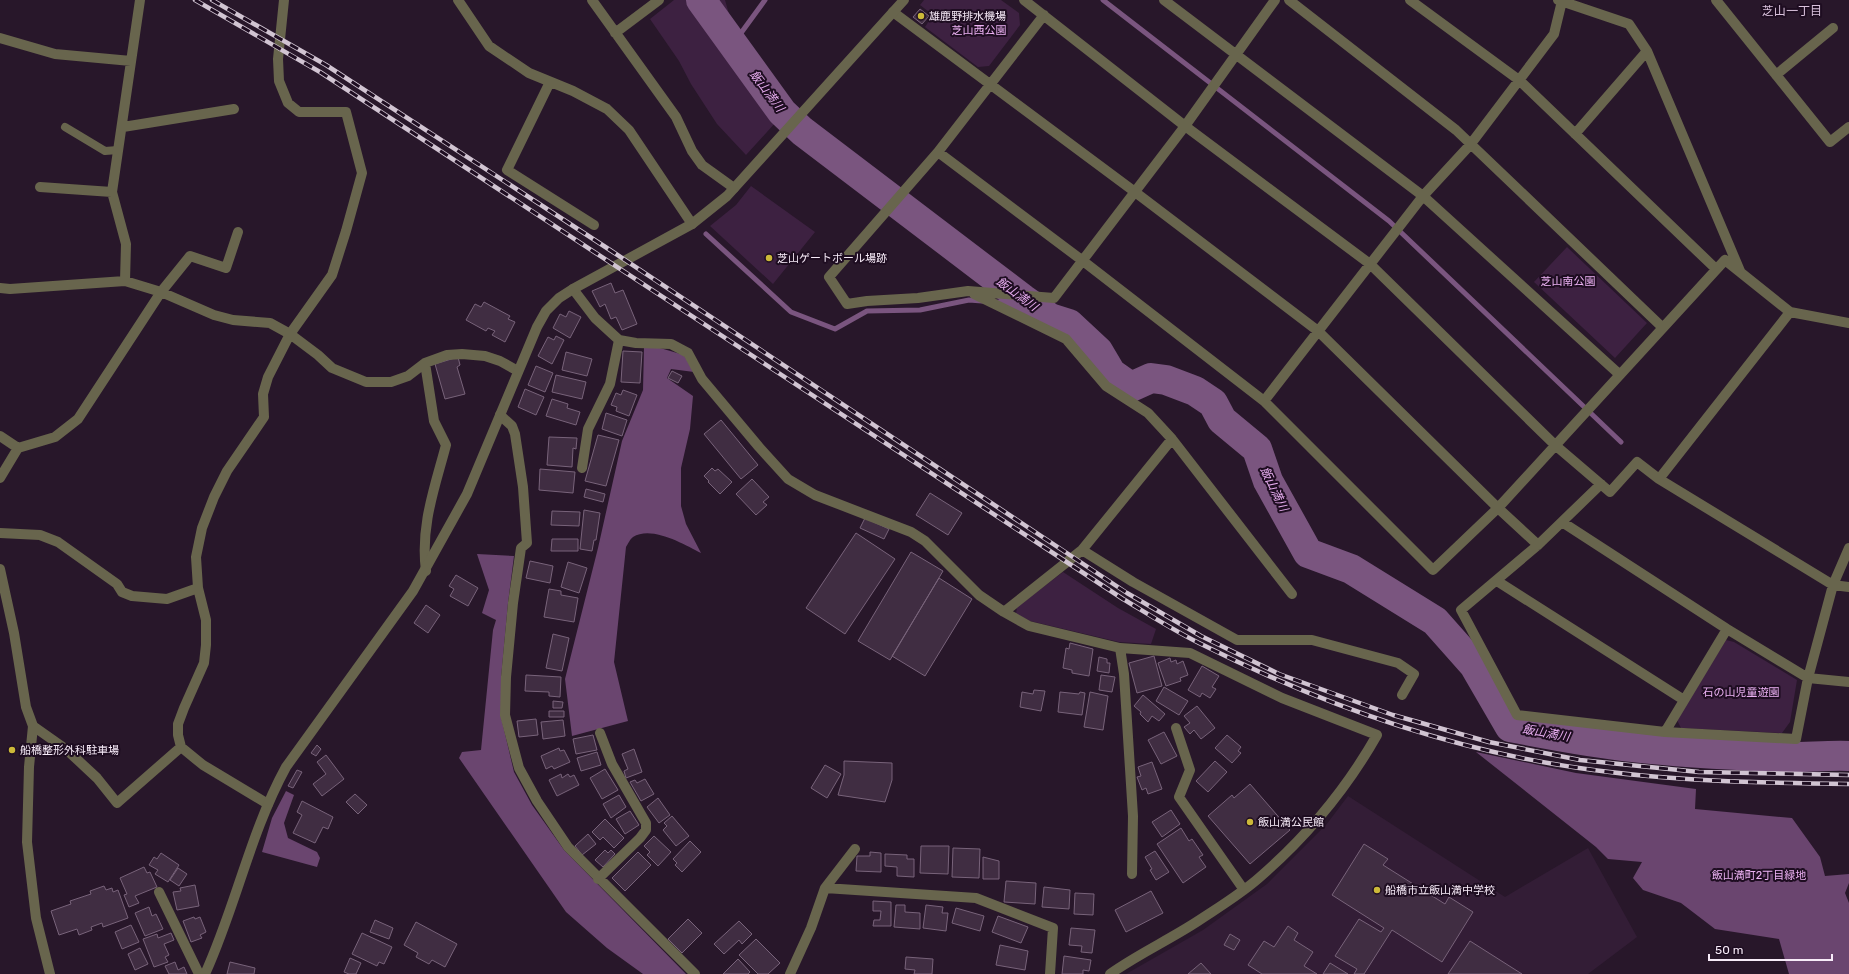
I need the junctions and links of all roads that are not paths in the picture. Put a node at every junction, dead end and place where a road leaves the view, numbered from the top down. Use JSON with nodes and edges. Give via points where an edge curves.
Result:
{"nodes":[{"id":1,"x":140,"y":0,"type":"edge"},
{"id":2,"x":284,"y":0,"type":"edge"},
{"id":3,"x":458,"y":0,"type":"edge"},
{"id":4,"x":592,"y":0,"type":"edge"},
{"id":5,"x":659,"y":0,"type":"edge"},
{"id":6,"x":904,"y":0,"type":"edge"},
{"id":7,"x":1024,"y":0,"type":"edge"},
{"id":8,"x":1164,"y":0,"type":"edge"},
{"id":9,"x":1275,"y":0,"type":"edge"},
{"id":10,"x":1289,"y":0,"type":"edge"},
{"id":11,"x":1410,"y":0,"type":"edge"},
{"id":12,"x":1716,"y":0,"type":"edge"},
{"id":13,"x":1560,"y":1,"type":"edge"},
{"id":14,"x":893,"y":12,"type":"junction"},
{"id":15,"x":1044,"y":15,"type":"junction"},
{"id":16,"x":1833,"y":28,"type":"dead end"},
{"id":17,"x":615,"y":33,"type":"junction"},
{"id":18,"x":0,"y":38,"type":"edge"},
{"id":19,"x":1647,"y":51,"type":"junction"},
{"id":20,"x":1235,"y":54,"type":"junction"},
{"id":21,"x":131,"y":61,"type":"junction"},
{"id":22,"x":1776,"y":75,"type":"junction"},
{"id":23,"x":1519,"y":80,"type":"junction"},
{"id":24,"x":550,"y":82,"type":"junction"},
{"id":25,"x":990,"y":86,"type":"junction"},
{"id":26,"x":234,"y":109,"type":"dead end"},
{"id":27,"x":1185,"y":126,"type":"junction"},
{"id":28,"x":65,"y":127,"type":"dead end"},
{"id":29,"x":123,"y":127,"type":"junction"},
{"id":30,"x":1849,"y":127,"type":"edge"},
{"id":31,"x":1575,"y":134,"type":"junction"},
{"id":32,"x":1470,"y":145,"type":"junction"},
{"id":33,"x":118,"y":150,"type":"junction"},
{"id":34,"x":938,"y":152,"type":"junction"},
{"id":35,"x":40,"y":187,"type":"dead end"},
{"id":36,"x":734,"y":188,"type":"junction"},
{"id":37,"x":112,"y":192,"type":"junction"},
{"id":38,"x":1135,"y":192,"type":"junction"},
{"id":39,"x":1423,"y":196,"type":"junction"},
{"id":40,"x":692,"y":224,"type":"junction"},
{"id":41,"x":594,"y":225,"type":"dead end"},
{"id":42,"x":238,"y":232,"type":"dead end"},
{"id":43,"x":1083,"y":261,"type":"junction"},
{"id":44,"x":1370,"y":264,"type":"junction"},
{"id":45,"x":1716,"y":270,"type":"junction"},
{"id":46,"x":1741,"y":273,"type":"junction"},
{"id":47,"x":125,"y":281,"type":"junction"},
{"id":48,"x":0,"y":288,"type":"edge"},
{"id":49,"x":573,"y":289,"type":"junction"},
{"id":50,"x":968,"y":291,"type":"junction"},
{"id":51,"x":161,"y":292,"type":"junction"},
{"id":52,"x":1790,"y":312,"type":"junction"},
{"id":53,"x":1849,"y":322,"type":"edge"},
{"id":54,"x":1662,"y":327,"type":"junction"},
{"id":55,"x":1318,"y":332,"type":"junction"},
{"id":56,"x":290,"y":334,"type":"junction"},
{"id":57,"x":619,"y":340,"type":"junction"},
{"id":58,"x":425,"y":363,"type":"junction"},
{"id":59,"x":518,"y":371,"type":"junction"},
{"id":60,"x":1619,"y":374,"type":"junction"},
{"id":61,"x":1264,"y":401,"type":"junction"},
{"id":62,"x":500,"y":415,"type":"junction"},
{"id":63,"x":0,"y":436,"type":"edge"},
{"id":64,"x":1172,"y":439,"type":"junction"},
{"id":65,"x":1555,"y":445,"type":"junction"},
{"id":66,"x":18,"y":448,"type":"junction"},
{"id":67,"x":582,"y":468,"type":"dead end"},
{"id":68,"x":0,"y":478,"type":"edge"},
{"id":69,"x":1659,"y":479,"type":"junction"},
{"id":70,"x":1601,"y":484,"type":"junction"},
{"id":71,"x":1498,"y":508,"type":"junction"},
{"id":72,"x":1562,"y":522,"type":"junction"},
{"id":73,"x":0,"y":533,"type":"edge"},
{"id":74,"x":1538,"y":545,"type":"junction"},
{"id":75,"x":1849,"y":548,"type":"edge"},
{"id":76,"x":1082,"y":550,"type":"junction"},
{"id":77,"x":0,"y":569,"type":"edge"},
{"id":78,"x":426,"y":571,"type":"junction"},
{"id":79,"x":1497,"y":581,"type":"junction"},
{"id":80,"x":1834,"y":585,"type":"junction"},
{"id":81,"x":1849,"y":586,"type":"edge"},
{"id":82,"x":198,"y":588,"type":"junction"},
{"id":83,"x":1292,"y":594,"type":"dead end"},
{"id":84,"x":1004,"y":612,"type":"junction"},
{"id":85,"x":1727,"y":629,"type":"junction"},
{"id":86,"x":1120,"y":648,"type":"junction"},
{"id":87,"x":1808,"y":678,"type":"junction"},
{"id":88,"x":1849,"y":682,"type":"edge"},
{"id":89,"x":1402,"y":695,"type":"dead end"},
{"id":90,"x":1684,"y":700,"type":"junction"},
{"id":91,"x":33,"y":726,"type":"junction"},
{"id":92,"x":1176,"y":728,"type":"dead end"},
{"id":93,"x":1665,"y":732,"type":"junction"},
{"id":94,"x":600,"y":733,"type":"dead end"},
{"id":95,"x":181,"y":747,"type":"junction"},
{"id":96,"x":268,"y":804,"type":"junction"},
{"id":97,"x":855,"y":849,"type":"dead end"},
{"id":98,"x":1132,"y":874,"type":"dead end"},
{"id":99,"x":598,"y":878,"type":"junction"},
{"id":100,"x":826,"y":888,"type":"junction"},
{"id":101,"x":1244,"y":890,"type":"junction"},
{"id":102,"x":159,"y":892,"type":"dead end"},
{"id":103,"x":50,"y":974,"type":"edge"},
{"id":104,"x":199,"y":974,"type":"edge"},
{"id":105,"x":206,"y":974,"type":"edge"},
{"id":106,"x":695,"y":974,"type":"edge"},
{"id":107,"x":790,"y":974,"type":"edge"},
{"id":108,"x":1050,"y":974,"type":"edge"},
{"id":109,"x":1110,"y":974,"type":"edge"}],
"edges":[{"from":1,"to":21,"type":"street"},
{"from":2,"to":56,"type":"street","via":[[278,81],[288,103],[299,112],[346,112],[362,173],[332,275]]},
{"from":3,"to":24,"type":"street","via":[[489,46],[529,73]]},
{"from":4,"to":17,"type":"street"},
{"from":5,"to":17,"type":"street"},
{"from":6,"to":14,"type":"street"},
{"from":7,"to":15,"type":"street"},
{"from":8,"to":20,"type":"street"},
{"from":9,"to":20,"type":"street"},
{"from":10,"to":32,"type":"street","via":[[1456,130]]},
{"from":11,"to":23,"type":"street"},
{"from":12,"to":22,"type":"street"},
{"from":13,"to":19,"type":"street","via":[[1629,24]]},
{"from":13,"to":23,"type":"street","via":[[1554,34]]},
{"from":14,"to":25,"type":"street"},
{"from":14,"to":36,"type":"street"},
{"from":15,"to":25,"type":"street"},
{"from":15,"to":27,"type":"street"},
{"from":16,"to":22,"type":"street"},
{"from":17,"to":36,"type":"street","via":[[676,117],[692,151],[702,165]]},
{"from":18,"to":21,"type":"street","via":[[55,54]]},
{"from":19,"to":31,"type":"street"},
{"from":19,"to":46,"type":"street"},
{"from":20,"to":27,"type":"street"},
{"from":20,"to":39,"type":"street"},
{"from":21,"to":29,"type":"street"},
{"from":22,"to":30,"type":"street","via":[[1830,142]]},
{"from":23,"to":31,"type":"street"},
{"from":23,"to":32,"type":"street"},
{"from":24,"to":40,"type":"street","via":[[607,109],[629,130]]},
{"from":24,"to":41,"type":"street","via":[[507,170]]},
{"from":25,"to":34,"type":"street"},
{"from":25,"to":38,"type":"street"},
{"from":26,"to":29,"type":"street"},
{"from":27,"to":38,"type":"street"},
{"from":27,"to":44,"type":"street"},
{"from":28,"to":33,"type":"lane","via":[[105,151]]},
{"from":29,"to":33,"type":"street"},
{"from":31,"to":45,"type":"street"},
{"from":32,"to":39,"type":"street"},
{"from":32,"to":54,"type":"street"},
{"from":33,"to":37,"type":"street"},
{"from":34,"to":43,"type":"street"},
{"from":34,"to":50,"type":"street","via":[[829,277],[847,304]]},
{"from":35,"to":37,"type":"street"},
{"from":36,"to":40,"type":"street"},
{"from":37,"to":47,"type":"street","via":[[126,244]]},
{"from":38,"to":43,"type":"street"},
{"from":38,"to":55,"type":"street"},
{"from":39,"to":44,"type":"street"},
{"from":39,"to":60,"type":"street"},
{"from":40,"to":49,"type":"street"},
{"from":42,"to":51,"type":"street","via":[[226,268],[190,256]]},
{"from":43,"to":50,"type":"street","via":[[1054,298]]},
{"from":43,"to":61,"type":"street"},
{"from":44,"to":55,"type":"street"},
{"from":44,"to":65,"type":"street"},
{"from":45,"to":46,"type":"street","via":[[1725,260]]},
{"from":45,"to":54,"type":"street"},
{"from":46,"to":52,"type":"street"},
{"from":47,"to":48,"type":"street"},
{"from":47,"to":51,"type":"street"},
{"from":49,"to":57,"type":"street","via":[[595,318]]},
{"from":49,"to":59,"type":"street","via":[[559,298],[546,312]]},
{"from":50,"to":64,"type":"street","via":[[1066,339],[1106,386],[1148,413]]},
{"from":51,"to":56,"type":"street","via":[[214,315],[270,324]]},
{"from":51,"to":66,"type":"street","via":[[78,419],[55,437]]},
{"from":52,"to":53,"type":"street"},
{"from":52,"to":69,"type":"street"},
{"from":54,"to":60,"type":"street"},
{"from":55,"to":61,"type":"street"},
{"from":55,"to":71,"type":"street"},
{"from":56,"to":58,"type":"street","via":[[332,368],[366,382],[391,382],[408,376]]},
{"from":56,"to":82,"type":"street","via":[[268,377],[263,394],[264,417],[227,471],[202,528],[196,557]]},
{"from":57,"to":67,"type":"street","via":[[610,384],[588,429]]},
{"from":57,"to":84,"type":"street","via":[[671,344],[681,348],[688,353],[702,379],[788,479],[815,495],[911,532],[925,542],[979,595]]},
{"from":58,"to":59,"type":"street","via":[[447,355],[462,354],[485,356]]},
{"from":58,"to":78,"type":"street","via":[[434,421],[446,445],[424,530],[423,552]]},
{"from":59,"to":62,"type":"street"},
{"from":60,"to":65,"type":"street"},
{"from":61,"to":71,"type":"street","via":[[1433,570]]},
{"from":62,"to":78,"type":"street","via":[[467,494]]},
{"from":62,"to":99,"type":"street","via":[[512,426],[515,434],[523,487],[527,543],[521,548],[513,603],[505,715],[519,768],[537,802],[568,847]]},
{"from":63,"to":66,"type":"street"},
{"from":64,"to":76,"type":"street"},
{"from":64,"to":83,"type":"street"},
{"from":65,"to":70,"type":"street"},
{"from":65,"to":71,"type":"street"},
{"from":66,"to":68,"type":"street"},
{"from":69,"to":70,"type":"street","via":[[1636,462],[1610,492]]},
{"from":69,"to":80,"type":"street"},
{"from":70,"to":72,"type":"street"},
{"from":71,"to":74,"type":"street"},
{"from":72,"to":74,"type":"street"},
{"from":72,"to":85,"type":"street"},
{"from":73,"to":82,"type":"street","via":[[40,535],[58,542],[117,584],[122,592],[132,596],[167,599]]},
{"from":74,"to":79,"type":"street"},
{"from":75,"to":80,"type":"street"},
{"from":76,"to":84,"type":"street"},
{"from":76,"to":89,"type":"street","via":[[1133,582],[1237,640],[1312,640],[1398,663],[1414,674]]},
{"from":77,"to":91,"type":"street","via":[[26,707]]},
{"from":78,"to":96,"type":"street","via":[[286,767]]},
{"from":79,"to":90,"type":"street"},
{"from":79,"to":93,"type":"street","via":[[1461,610],[1517,715]]},
{"from":80,"to":81,"type":"street"},
{"from":80,"to":87,"type":"street"},
{"from":82,"to":95,"type":"street","via":[[206,620],[206,645],[204,663],[178,724]]},
{"from":84,"to":86,"type":"street","via":[[1030,626]]},
{"from":85,"to":87,"type":"street"},
{"from":85,"to":90,"type":"street"},
{"from":86,"to":98,"type":"street","via":[[1133,816]]},
{"from":86,"to":101,"type":"street","via":[[1190,653],[1282,698],[1377,735],[1319,819]]},
{"from":87,"to":88,"type":"street"},
{"from":87,"to":93,"type":"street","via":[[1796,739]]},
{"from":90,"to":93,"type":"street"},
{"from":91,"to":95,"type":"street","via":[[67,750],[97,778],[117,803]]},
{"from":91,"to":103,"type":"street","via":[[27,842],[36,918]]},
{"from":92,"to":101,"type":"street","via":[[1190,770],[1179,798]]},
{"from":94,"to":99,"type":"street","via":[[612,764],[646,823],[646,830]]},
{"from":95,"to":96,"type":"street","via":[[203,765]]},
{"from":96,"to":105,"type":"street"},
{"from":97,"to":100,"type":"street"},
{"from":99,"to":106,"type":"street"},
{"from":100,"to":107,"type":"street"},
{"from":100,"to":108,"type":"street","via":[[976,898],[1053,928]]},
{"from":101,"to":109,"type":"street","via":[[1197,922],[1150,947]]},
{"from":102,"to":104,"type":"street"}]}
